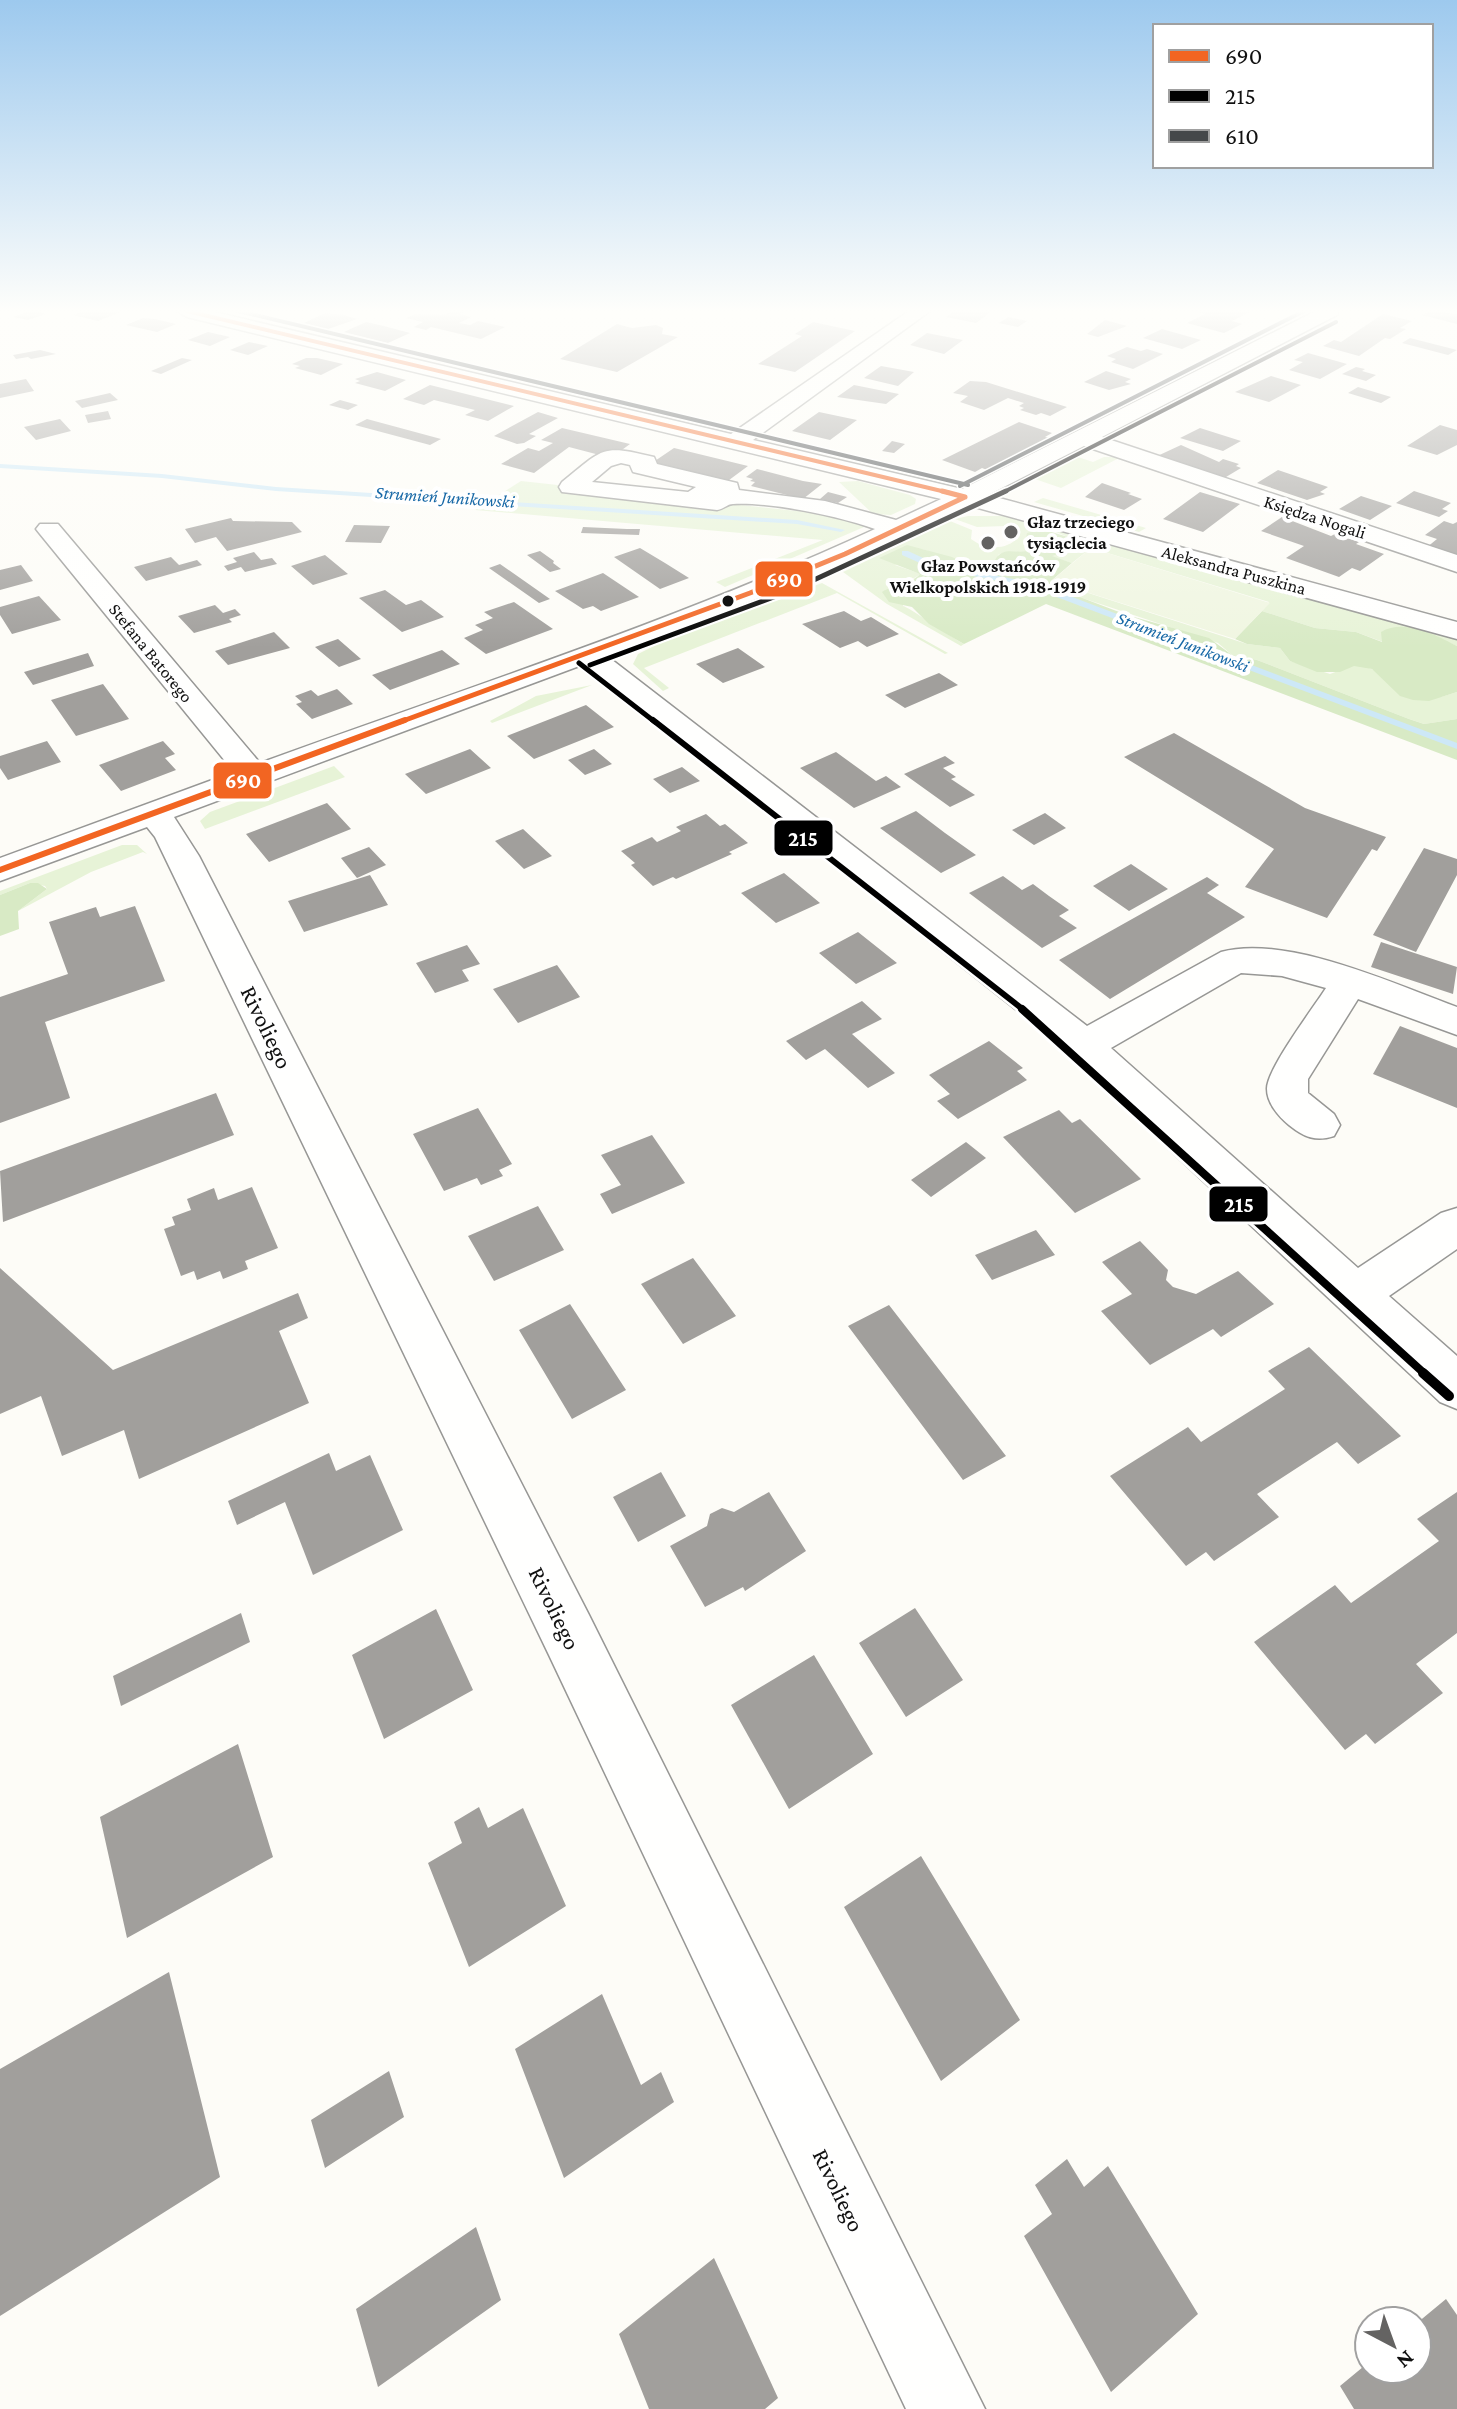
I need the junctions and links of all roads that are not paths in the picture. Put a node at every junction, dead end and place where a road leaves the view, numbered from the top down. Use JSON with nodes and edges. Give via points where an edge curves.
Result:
{"nodes":[{"id":1,"x":657,"y":423,"type":"edge"},
{"id":2,"x":761,"y":423,"type":"edge"},
{"id":3,"x":1111,"y":423,"type":"edge"},
{"id":4,"x":1083,"y":438,"type":"junction"},
{"id":5,"x":735,"y":442,"type":"junction"},
{"id":6,"x":576,"y":484,"type":"dead end"},
{"id":7,"x":965,"y":497,"type":"junction"},
{"id":8,"x":49,"y":529,"type":"dead end"},
{"id":9,"x":897,"y":529,"type":"junction"},
{"id":10,"x":1457,"y":564,"type":"edge"},
{"id":11,"x":1452,"y":624,"type":"edge"},
{"id":12,"x":586,"y":654,"type":"junction"},
{"id":13,"x":254,"y":776,"type":"junction"},
{"id":14,"x":153,"y":813,"type":"junction"},
{"id":15,"x":0,"y":870,"type":"edge"},
{"id":16,"x":1348,"y":984,"type":"junction"},
{"id":17,"x":1457,"y":1021,"type":"edge"},
{"id":18,"x":1085,"y":1045,"type":"junction"},
{"id":19,"x":1319,"y":1125,"type":"dead end"},
{"id":20,"x":1457,"y":1226,"type":"edge"},
{"id":21,"x":1356,"y":1293,"type":"junction"},
{"id":22,"x":1457,"y":1387,"type":"edge"},
{"id":23,"x":946,"y":2409,"type":"edge"}],
"edges":[{"from":1,"to":5,"type":"street","name":"Aleksandra Puszkina"},
{"from":2,"to":5,"type":"street"},
{"from":3,"to":4,"type":"street"},
{"from":4,"to":7,"type":"street"},
{"from":4,"to":10,"type":"street","name":"Księdza Nogali"},
{"from":5,"to":7,"type":"street","name":"Aleksandra Puszkina"},
{"from":6,"to":9,"type":"street","via":[[833,511]]},
{"from":7,"to":9,"type":"street"},
{"from":7,"to":11,"type":"street","name":"Aleksandra Puszkina"},
{"from":8,"to":13,"type":"street","name":"Stefana Batorego"},
{"from":9,"to":12,"type":"street","via":[[767,587]]},
{"from":12,"to":13,"type":"street"},
{"from":12,"to":18,"type":"street"},
{"from":13,"to":14,"type":"street"},
{"from":14,"to":15,"type":"street"},
{"from":14,"to":23,"type":"street","name":"Rivoliego","via":[[196,885],[576,1649]]},
{"from":16,"to":17,"type":"street"},
{"from":16,"to":18,"type":"street","via":[[1277,961],[1234,961]]},
{"from":16,"to":19,"type":"street","via":[[1285,1088],[1288,1099]]},
{"from":18,"to":21,"type":"street"},
{"from":20,"to":21,"type":"street"},
{"from":21,"to":22,"type":"street"}]}
